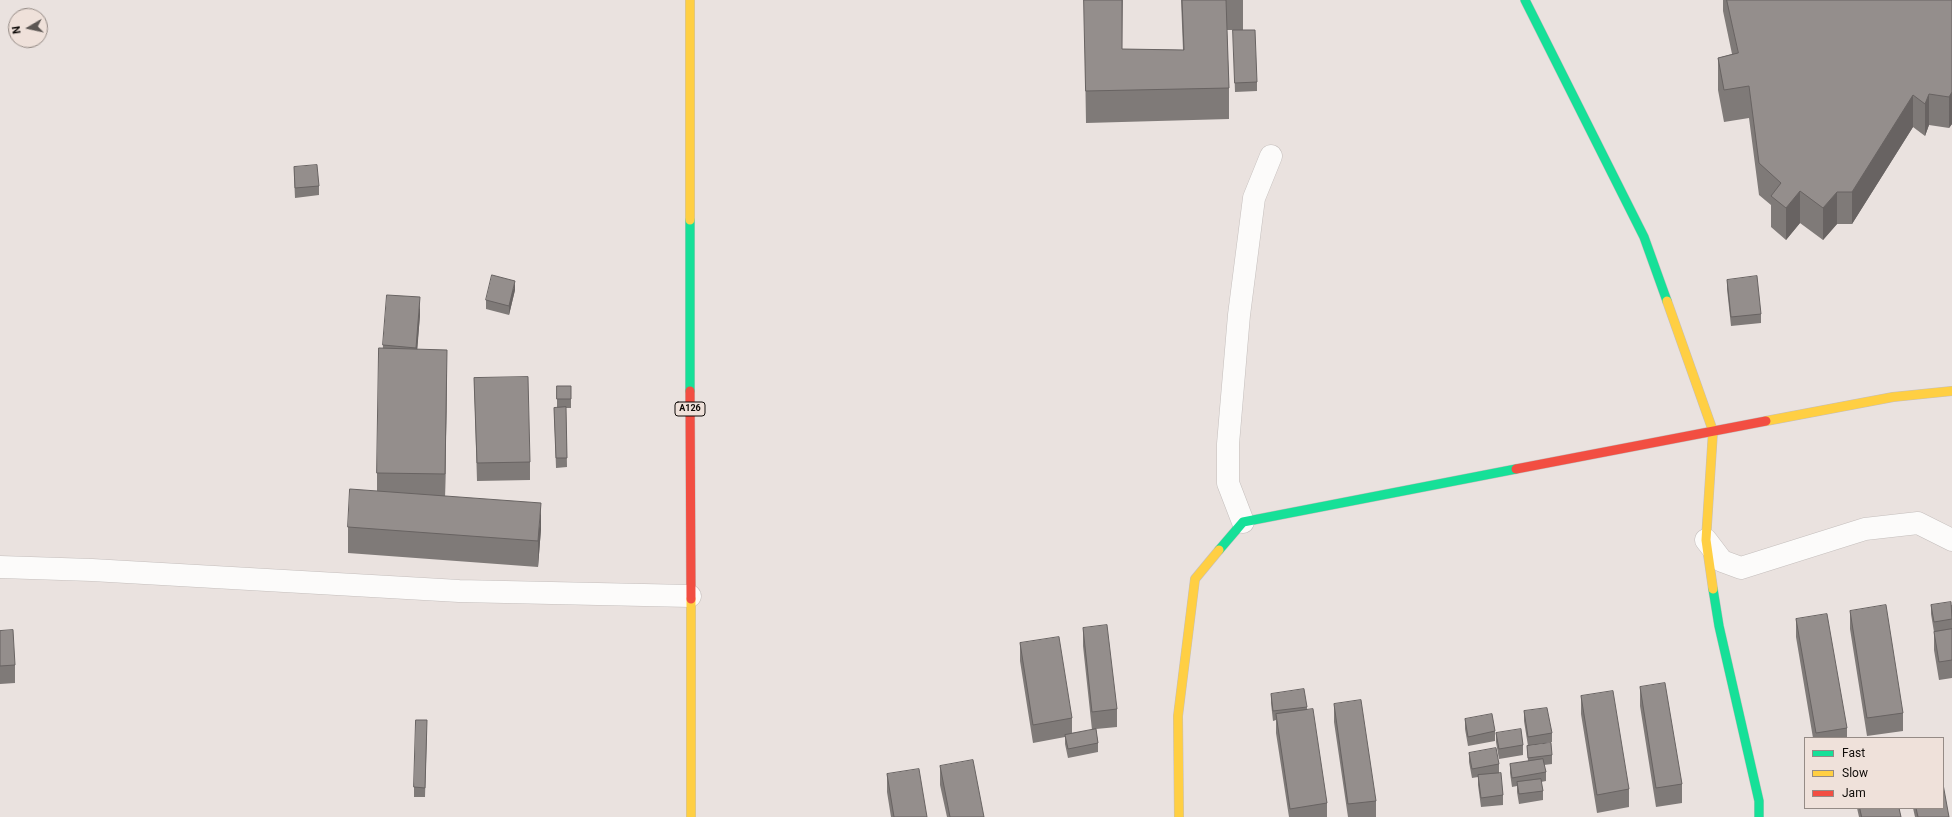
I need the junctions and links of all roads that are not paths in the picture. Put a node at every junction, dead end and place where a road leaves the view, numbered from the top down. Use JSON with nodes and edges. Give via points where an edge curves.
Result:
{"nodes":[{"id":1,"x":690,"y":0,"type":"edge"},
{"id":2,"x":1525,"y":0,"type":"edge"},
{"id":3,"x":1271,"y":156,"type":"dead end"},
{"id":4,"x":1952,"y":391,"type":"edge"},
{"id":5,"x":1714,"y":432,"type":"junction"},
{"id":6,"x":1242,"y":522,"type":"junction"},
{"id":7,"x":1706,"y":540,"type":"junction"},
{"id":8,"x":1952,"y":540,"type":"edge"},
{"id":9,"x":0,"y":567,"type":"edge"},
{"id":10,"x":690,"y":596,"type":"junction"},
{"id":11,"x":691,"y":817,"type":"edge"},
{"id":12,"x":1179,"y":817,"type":"edge"},
{"id":13,"x":1759,"y":817,"type":"edge"}],
"edges":[{"from":1,"to":10,"type":"main road","number":"A126"},
{"from":2,"to":5,"type":"main road","via":[[1644,237]]},
{"from":3,"to":6,"type":"street","via":[[1254,198],[1230,416],[1228,483]]},
{"from":4,"to":5,"type":"main road","via":[[1893,397]]},
{"from":5,"to":6,"type":"main road"},
{"from":5,"to":7,"type":"main road"},
{"from":6,"to":12,"type":"main road","via":[[1195,579],[1178,716]]},
{"from":7,"to":8,"type":"street","via":[[1722,561],[1741,568],[1865,529],[1918,523]]},
{"from":7,"to":13,"type":"main road","via":[[1719,626],[1759,801]]},
{"from":9,"to":10,"type":"street","via":[[459,591]]},
{"from":10,"to":11,"type":"main road","number":"A126"}]}
